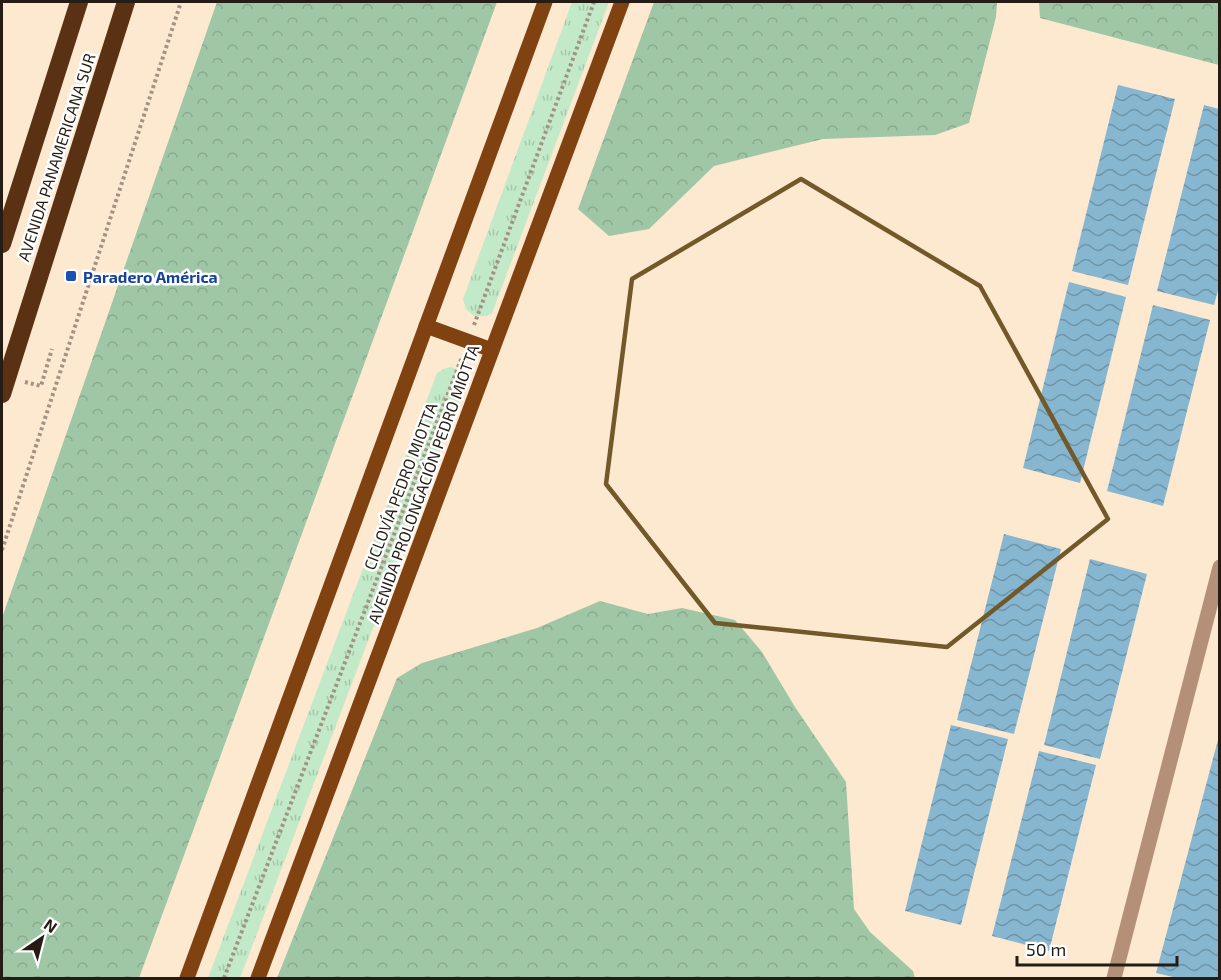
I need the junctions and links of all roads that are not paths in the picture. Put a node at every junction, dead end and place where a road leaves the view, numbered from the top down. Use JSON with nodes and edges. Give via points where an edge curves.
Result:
{"nodes":[{"id":1,"x":79,"y":2,"type":"edge"},
{"id":2,"x":126,"y":2,"type":"edge"},
{"id":3,"x":545,"y":2,"type":"edge"},
{"id":4,"x":622,"y":2,"type":"edge"},
{"id":5,"x":2,"y":244,"type":"edge"},
{"id":6,"x":426,"y":326,"type":"junction"},
{"id":7,"x":492,"y":350,"type":"junction"},
{"id":8,"x":2,"y":394,"type":"edge"},
{"id":9,"x":1220,"y":567,"type":"edge"},
{"id":10,"x":187,"y":978,"type":"edge"},
{"id":11,"x":258,"y":978,"type":"edge"},
{"id":12,"x":1114,"y":978,"type":"edge"}],
"edges":[{"from":1,"to":5,"type":"highway","name":"AVENIDA PANAMERICANA SUR"},
{"from":2,"to":8,"type":"highway","name":"AVENIDA PANAMERICANA SUR"},
{"from":3,"to":6,"type":"main road"},
{"from":4,"to":7,"type":"main road","name":"AVENIDA PROLONGACIÓN PEDRO MIOTTA"},
{"from":6,"to":7,"type":"main road"},
{"from":6,"to":10,"type":"main road"},
{"from":7,"to":11,"type":"main road","name":"AVENIDA PROLONGACIÓN PEDRO MIOTTA"},
{"from":9,"to":12,"type":"lane"}]}
